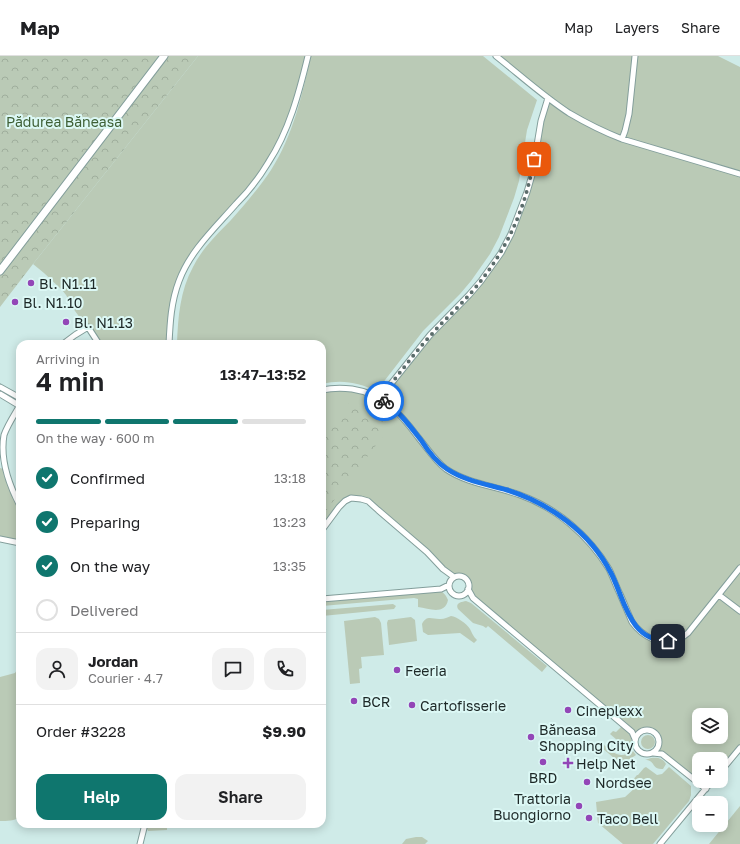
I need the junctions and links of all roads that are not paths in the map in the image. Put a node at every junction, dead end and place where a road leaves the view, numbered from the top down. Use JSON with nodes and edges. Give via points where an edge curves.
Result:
{"nodes":[{"id":1,"x":164,"y":56,"type":"edge"},
{"id":2,"x":308,"y":56,"type":"edge"},
{"id":3,"x":496,"y":56,"type":"edge"},
{"id":4,"x":635,"y":56,"type":"edge"},
{"id":5,"x":548,"y":98,"type":"junction"},
{"id":6,"x":622,"y":139,"type":"junction"},
{"id":7,"x":740,"y":174,"type":"edge"},
{"id":8,"x":0,"y":271,"type":"edge"},
{"id":9,"x":68,"y":340,"type":"edge"},
{"id":10,"x":96,"y":340,"type":"edge"},
{"id":11,"x":169,"y":340,"type":"edge"},
{"id":12,"x":0,"y":387,"type":"edge"},
{"id":13,"x":326,"y":389,"type":"edge"},
{"id":14,"x":0,"y":394,"type":"edge"},
{"id":15,"x":16,"y":396,"type":"edge"},
{"id":16,"x":381,"y":399,"type":"junction"},
{"id":17,"x":16,"y":403,"type":"edge"},
{"id":18,"x":16,"y":412,"type":"edge"},
{"id":19,"x":2,"y":468,"type":"edge"},
{"id":20,"x":16,"y":498,"type":"edge"},
{"id":21,"x":326,"y":525,"type":"edge"},
{"id":22,"x":0,"y":539,"type":"edge"},
{"id":23,"x":16,"y":542,"type":"edge"},
{"id":24,"x":740,"y":568,"type":"edge"},
{"id":25,"x":443,"y":570,"type":"junction"},
{"id":26,"x":454,"y":577,"type":"junction"},
{"id":27,"x":449,"y":586,"type":"junction"},
{"id":28,"x":468,"y":589,"type":"junction"},
{"id":29,"x":463,"y":595,"type":"junction"},
{"id":30,"x":719,"y":595,"type":"junction"},
{"id":31,"x":473,"y":598,"type":"junction"},
{"id":32,"x":326,"y":599,"type":"edge"},
{"id":33,"x":740,"y":611,"type":"edge"},
{"id":34,"x":632,"y":732,"type":"junction"},
{"id":35,"x":639,"y":733,"type":"junction"},
{"id":36,"x":635,"y":739,"type":"junction"},
{"id":37,"x":659,"y":746,"type":"junction"},
{"id":38,"x":740,"y":748,"type":"edge"},
{"id":39,"x":654,"y":753,"type":"junction"},
{"id":40,"x":662,"y":754,"type":"junction"},
{"id":41,"x":728,"y":763,"type":"edge"},
{"id":42,"x":706,"y":789,"type":"joint"},
{"id":43,"x":144,"y":828,"type":"edge"},
{"id":44,"x":140,"y":844,"type":"edge"},
{"id":45,"x":660,"y":844,"type":"edge"}],
"edges":[{"from":1,"to":8,"type":"street"},
{"from":2,"to":11,"type":"street","via":[[294,107],[268,164],[185,266],[171,308]]},
{"from":3,"to":5,"type":"street"},
{"from":4,"to":6,"type":"street","via":[[629,114]]},
{"from":5,"to":6,"type":"street","via":[[569,113]]},
{"from":5,"to":16,"type":"street","via":[[527,192],[501,253],[469,295],[430,335]]},
{"from":6,"to":7,"type":"street"},
{"from":9,"to":10,"type":"street","via":[[88,327]]},
{"from":12,"to":15,"type":"street"},
{"from":13,"to":16,"type":"street","via":[[354,389]]},
{"from":14,"to":17,"type":"street"},
{"from":16,"to":30,"type":"street","via":[[402,416],[445,468],[461,477],[533,500],[555,512],[578,532],[605,564],[632,622],[652,639],[679,639],[688,633]]},
{"from":18,"to":19,"type":"street","via":[[4,435]]},
{"from":19,"to":20,"type":"street"},
{"from":21,"to":25,"type":"street","via":[[345,501],[351,498],[361,499],[389,519],[427,552]]},
{"from":22,"to":23,"type":"street"},
{"from":24,"to":30,"type":"street"},
{"from":25,"to":26,"type":"street"},
{"from":25,"to":27,"type":"street"},
{"from":26,"to":27,"type":"street"},
{"from":26,"to":28,"type":"street","via":[[465,578]]},
{"from":27,"to":29,"type":"street","via":[[452,594]]},
{"from":27,"to":32,"type":"street","via":[[441,589]]},
{"from":28,"to":29,"type":"street"},
{"from":28,"to":31,"type":"street"},
{"from":29,"to":31,"type":"street"},
{"from":30,"to":33,"type":"street"},
{"from":31,"to":34,"type":"street"},
{"from":34,"to":35,"type":"street"},
{"from":34,"to":36,"type":"street"},
{"from":35,"to":36,"type":"street"},
{"from":35,"to":37,"type":"street","via":[[647,730],[654,732],[659,737]]},
{"from":36,"to":39,"type":"street","via":[[635,746],[639,752],[646,755]]},
{"from":37,"to":39,"type":"street"},
{"from":37,"to":40,"type":"street"},
{"from":38,"to":41,"type":"street"},
{"from":39,"to":40,"type":"street"},
{"from":40,"to":42,"type":"street"},
{"from":42,"to":45,"type":"street"},
{"from":43,"to":44,"type":"street"}]}
